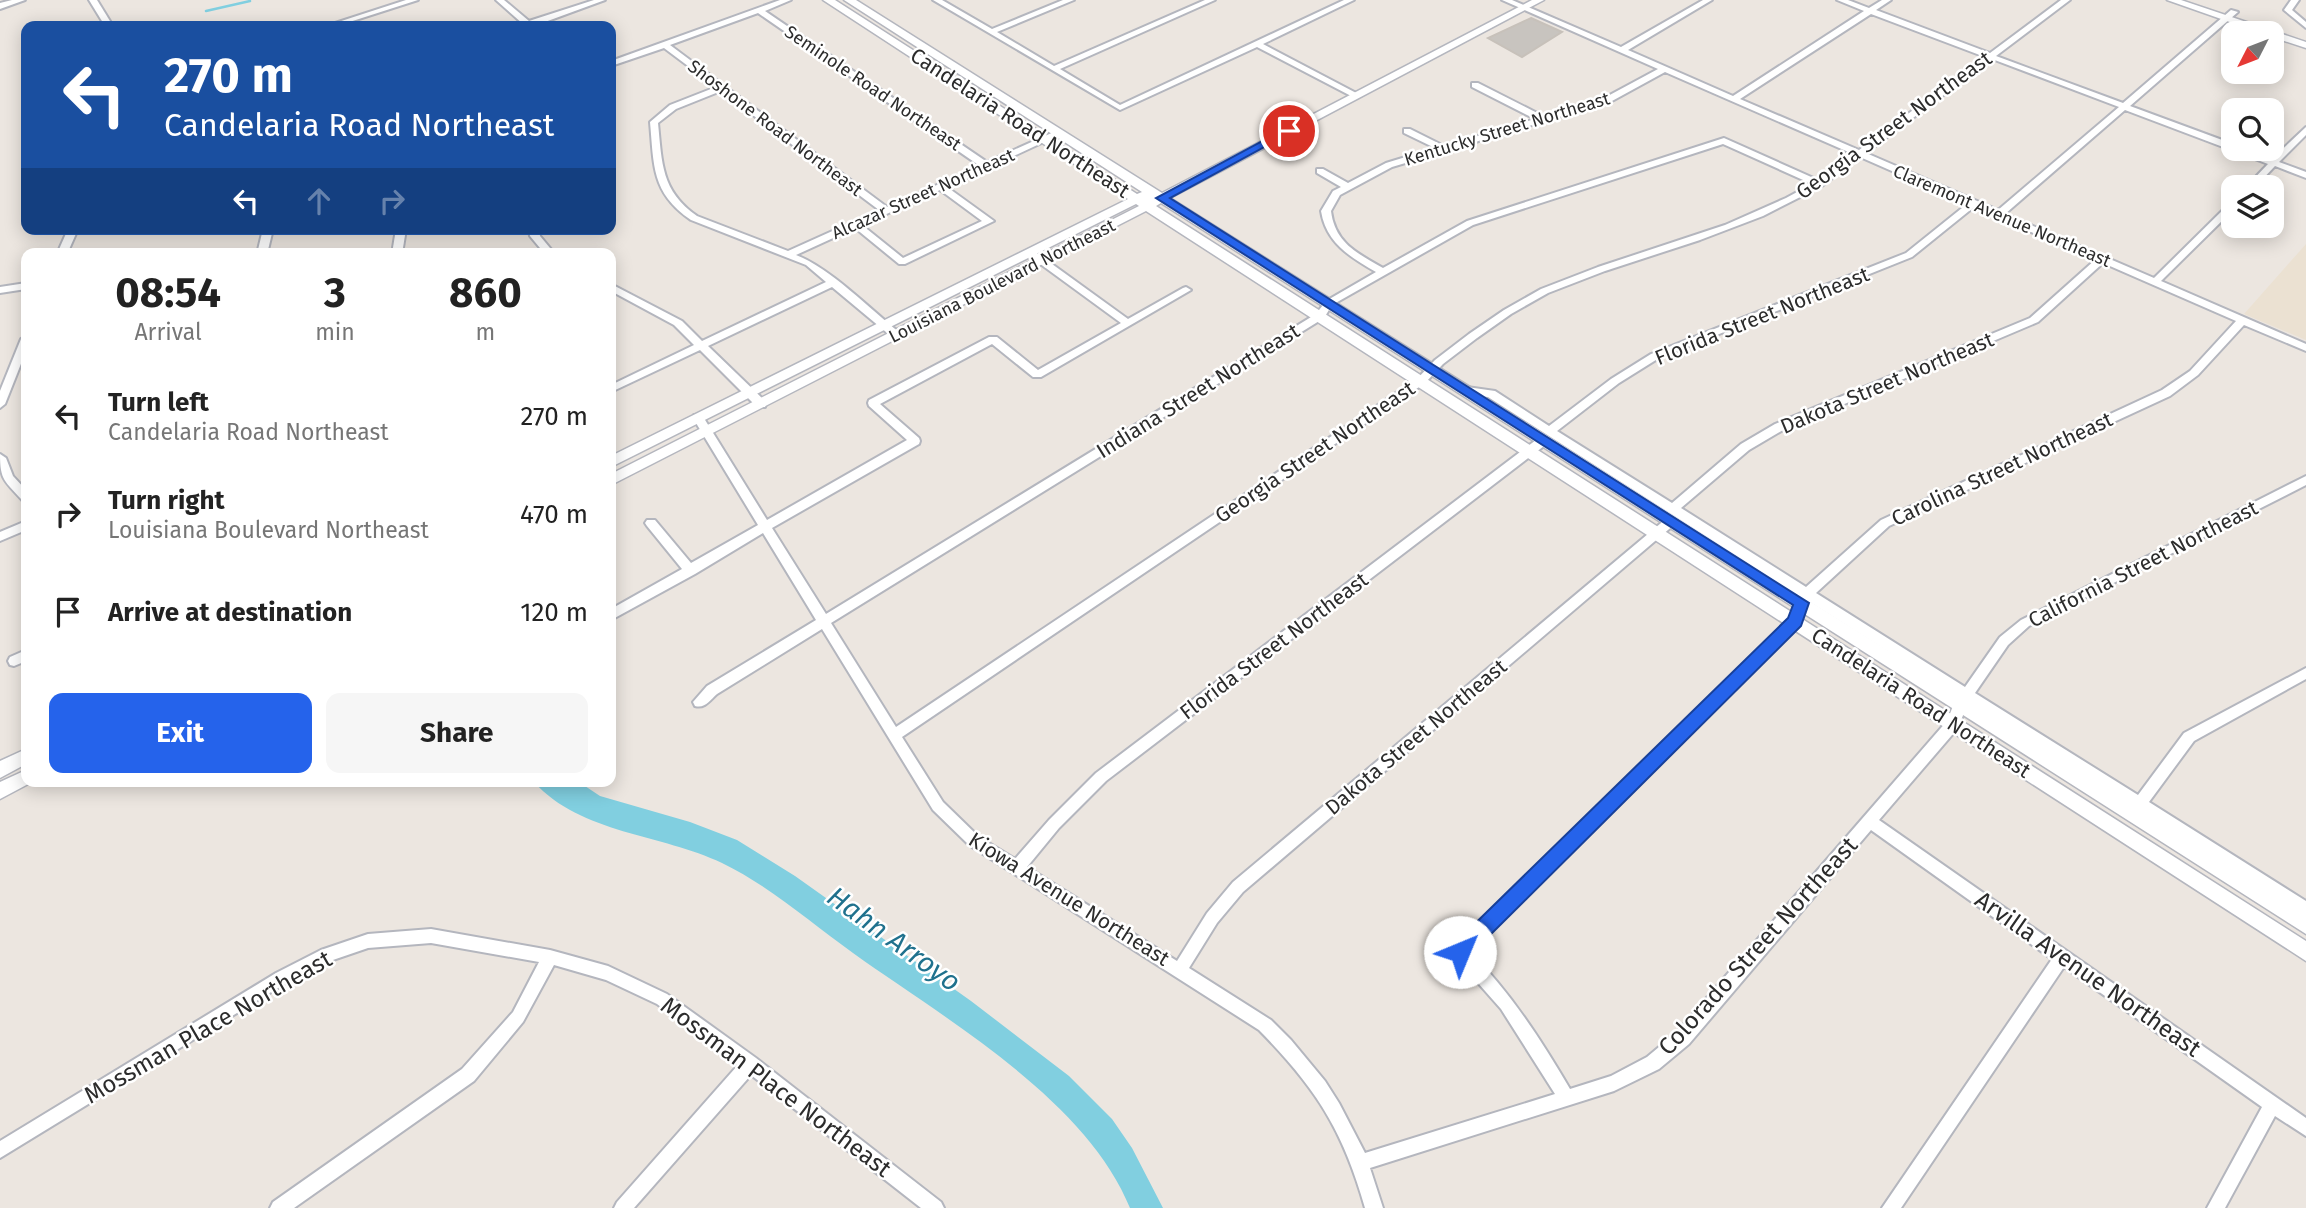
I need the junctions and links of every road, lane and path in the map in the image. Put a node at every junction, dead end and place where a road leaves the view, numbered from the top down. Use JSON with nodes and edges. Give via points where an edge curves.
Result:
{"nodes":[{"id":1,"x":21,"y":0,"type":"edge"},
{"id":2,"x":93,"y":0,"type":"edge"},
{"id":3,"x":414,"y":0,"type":"edge"},
{"id":4,"x":500,"y":0,"type":"edge"},
{"id":5,"x":601,"y":0,"type":"edge"},
{"id":6,"x":787,"y":0,"type":"edge"},
{"id":7,"x":828,"y":0,"type":"edge"},
{"id":8,"x":849,"y":0,"type":"edge"},
{"id":9,"x":937,"y":0,"type":"edge"},
{"id":10,"x":1070,"y":0,"type":"edge"},
{"id":11,"x":1211,"y":0,"type":"edge"},
{"id":12,"x":1350,"y":0,"type":"edge"},
{"id":13,"x":1539,"y":0,"type":"edge"},
{"id":14,"x":1709,"y":0,"type":"edge"},
{"id":15,"x":1841,"y":0,"type":"edge"},
{"id":16,"x":1887,"y":0,"type":"edge"},
{"id":17,"x":2066,"y":0,"type":"edge"},
{"id":18,"x":2172,"y":0,"type":"edge"},
{"id":19,"x":2197,"y":0,"type":"edge"},
{"id":20,"x":2295,"y":0,"type":"edge"},
{"id":21,"x":1515,"y":3,"type":"edge"},
{"id":22,"x":0,"y":6,"type":"edge"},
{"id":23,"x":759,"y":10,"type":"junction"},
{"id":24,"x":1870,"y":11,"type":"junction"},
{"id":25,"x":2230,"y":15,"type":"junction"},
{"id":26,"x":106,"y":21,"type":"edge"},
{"id":27,"x":346,"y":21,"type":"edge"},
{"id":28,"x":522,"y":21,"type":"edge"},
{"id":29,"x":541,"y":21,"type":"edge"},
{"id":30,"x":2306,"y":26,"type":"edge"},
{"id":31,"x":992,"y":32,"type":"junction"},
{"id":32,"x":2306,"y":36,"type":"edge"},
{"id":33,"x":664,"y":44,"type":"junction"},
{"id":34,"x":1256,"y":44,"type":"junction"},
{"id":35,"x":2306,"y":45,"type":"edge"},
{"id":36,"x":1622,"y":50,"type":"junction"},
{"id":37,"x":1990,"y":56,"type":"junction"},
{"id":38,"x":616,"y":62,"type":"edge"},
{"id":39,"x":1054,"y":69,"type":"junction"},
{"id":40,"x":1664,"y":69,"type":"junction"},
{"id":41,"x":1475,"y":85,"type":"dead end"},
{"id":42,"x":723,"y":87,"type":"junction"},
{"id":43,"x":1345,"y":89,"type":"junction"},
{"id":44,"x":1356,"y":95,"type":"junction"},
{"id":45,"x":1734,"y":99,"type":"junction"},
{"id":46,"x":2125,"y":106,"type":"junction"},
{"id":47,"x":1120,"y":108,"type":"joint"},
{"id":48,"x":1544,"y":120,"type":"junction"},
{"id":49,"x":2306,"y":130,"type":"edge"},
{"id":50,"x":1407,"y":131,"type":"dead end"},
{"id":51,"x":1059,"y":133,"type":"junction"},
{"id":52,"x":1045,"y":139,"type":"junction"},
{"id":53,"x":1724,"y":141,"type":"joint"},
{"id":54,"x":2221,"y":143,"type":"edge"},
{"id":55,"x":1443,"y":149,"type":"junction"},
{"id":56,"x":1859,"y":153,"type":"junction"},
{"id":57,"x":2269,"y":161,"type":"edge"},
{"id":58,"x":2274,"y":163,"type":"junction"},
{"id":59,"x":986,"y":166,"type":"junction"},
{"id":60,"x":1320,"y":171,"type":"dead end"},
{"id":61,"x":2262,"y":175,"type":"edge"},
{"id":62,"x":2306,"y":175,"type":"edge"},
{"id":63,"x":1819,"y":184,"type":"junction"},
{"id":64,"x":941,"y":186,"type":"junction"},
{"id":65,"x":1347,"y":186,"type":"junction"},
{"id":66,"x":1150,"y":198,"type":"junction"},
{"id":67,"x":1974,"y":203,"type":"junction"},
{"id":68,"x":886,"y":211,"type":"junction"},
{"id":69,"x":1999,"y":214,"type":"junction"},
{"id":70,"x":2221,"y":217,"type":"edge"},
{"id":71,"x":989,"y":221,"type":"joint"},
{"id":72,"x":856,"y":225,"type":"junction"},
{"id":73,"x":1031,"y":253,"type":"junction"},
{"id":74,"x":788,"y":255,"type":"junction"},
{"id":75,"x":2102,"y":259,"type":"junction"},
{"id":76,"x":1042,"y":261,"type":"junction"},
{"id":77,"x":902,"y":262,"type":"joint"},
{"id":78,"x":1382,"y":272,"type":"junction"},
{"id":79,"x":834,"y":282,"type":"junction"},
{"id":80,"x":2155,"y":282,"type":"junction"},
{"id":81,"x":21,"y":287,"type":"edge"},
{"id":82,"x":0,"y":290,"type":"edge"},
{"id":83,"x":616,"y":290,"type":"edge"},
{"id":84,"x":1186,"y":290,"type":"dead end"},
{"id":85,"x":1324,"y":309,"type":"junction"},
{"id":86,"x":2243,"y":320,"type":"junction"},
{"id":87,"x":1128,"y":323,"type":"junction"},
{"id":88,"x":884,"y":326,"type":"junction"},
{"id":89,"x":896,"y":335,"type":"junction"},
{"id":90,"x":702,"y":346,"type":"junction"},
{"id":91,"x":2306,"y":348,"type":"edge"},
{"id":92,"x":21,"y":352,"type":"edge"},
{"id":93,"x":1426,"y":374,"type":"junction"},
{"id":94,"x":616,"y":387,"type":"edge"},
{"id":95,"x":750,"y":393,"type":"junction"},
{"id":96,"x":0,"y":404,"type":"edge"},
{"id":97,"x":761,"y":404,"type":"junction"},
{"id":98,"x":698,"y":418,"type":"junction"},
{"id":99,"x":706,"y":432,"type":"junction"},
{"id":100,"x":1547,"y":436,"type":"junction"},
{"id":101,"x":1532,"y":452,"type":"junction"},
{"id":102,"x":0,"y":458,"type":"edge"},
{"id":103,"x":616,"y":460,"type":"edge"},
{"id":104,"x":616,"y":477,"type":"edge"},
{"id":105,"x":2306,"y":480,"type":"edge"},
{"id":106,"x":21,"y":492,"type":"edge"},
{"id":107,"x":1671,"y":515,"type":"junction"},
{"id":108,"x":650,"y":523,"type":"dead end"},
{"id":109,"x":21,"y":527,"type":"edge"},
{"id":110,"x":766,"y":527,"type":"junction"},
{"id":111,"x":1658,"y":533,"type":"junction"},
{"id":112,"x":0,"y":537,"type":"edge"},
{"id":113,"x":691,"y":571,"type":"junction"},
{"id":114,"x":1804,"y":599,"type":"junction"},
{"id":115,"x":616,"y":612,"type":"edge"},
{"id":116,"x":825,"y":620,"type":"junction"},
{"id":117,"x":1795,"y":622,"type":"junction"},
{"id":118,"x":2303,"y":679,"type":"edge"},
{"id":119,"x":1963,"y":700,"type":"junction"},
{"id":120,"x":700,"y":702,"type":"dead end"},
{"id":121,"x":1953,"y":724,"type":"junction"},
{"id":122,"x":894,"y":735,"type":"junction"},
{"id":123,"x":21,"y":758,"type":"edge"},
{"id":124,"x":0,"y":769,"type":"edge"},
{"id":125,"x":21,"y":780,"type":"edge"},
{"id":126,"x":0,"y":791,"type":"edge"},
{"id":127,"x":2139,"y":804,"type":"junction"},
{"id":128,"x":1869,"y":821,"type":"junction"},
{"id":129,"x":1018,"y":867,"type":"junction"},
{"id":130,"x":2306,"y":909,"type":"edge"},
{"id":131,"x":2306,"y":925,"type":"edge"},
{"id":132,"x":2306,"y":952,"type":"edge"},
{"id":133,"x":2063,"y":956,"type":"junction"},
{"id":134,"x":550,"y":957,"type":"junction"},
{"id":135,"x":1180,"y":969,"type":"junction"},
{"id":136,"x":750,"y":1064,"type":"junction"},
{"id":137,"x":1567,"y":1099,"type":"junction"},
{"id":138,"x":2272,"y":1104,"type":"junction"},
{"id":139,"x":2306,"y":1128,"type":"edge"},
{"id":140,"x":0,"y":1150,"type":"edge"},
{"id":141,"x":1363,"y":1162,"type":"junction"},
{"id":142,"x":279,"y":1208,"type":"edge"},
{"id":143,"x":623,"y":1208,"type":"edge"},
{"id":144,"x":935,"y":1208,"type":"edge"},
{"id":145,"x":1374,"y":1208,"type":"edge"},
{"id":146,"x":1891,"y":1208,"type":"edge"},
{"id":147,"x":2216,"y":1208,"type":"edge"}],
"edges":[{"from":1,"to":22,"type":"street"},
{"from":2,"to":26,"type":"street"},
{"from":3,"to":27,"type":"street"},
{"from":4,"to":28,"type":"street"},
{"from":5,"to":29,"type":"street"},
{"from":6,"to":23,"type":"street"},
{"from":7,"to":52,"type":"main road","name":"Candelaria Road Northeast"},
{"from":8,"to":51,"type":"main road","name":"Candelaria Road Northeast"},
{"from":9,"to":31,"type":"street"},
{"from":10,"to":31,"type":"street"},
{"from":11,"to":39,"type":"street"},
{"from":12,"to":34,"type":"street"},
{"from":13,"to":21,"type":"main road","name":"Louisiana Boulevard Northeast"},
{"from":14,"to":36,"type":"street"},
{"from":15,"to":24,"type":"street"},
{"from":16,"to":24,"type":"street"},
{"from":17,"to":37,"type":"street","name":"Georgia Street Northeast"},
{"from":18,"to":25,"type":"main road"},
{"from":19,"to":25,"type":"main road"},
{"from":20,"to":30,"type":"street","via":[[2288,10]]},
{"from":21,"to":36,"type":"street","name":"Claremont Avenue Northeast"},
{"from":21,"to":43,"type":"main road","name":"Louisiana Boulevard Northeast"},
{"from":21,"to":44,"type":"main road","name":"Louisiana Boulevard Northeast"},
{"from":23,"to":33,"type":"street"},
{"from":23,"to":59,"type":"street","name":"Seminole Road Northeast"},
{"from":24,"to":37,"type":"street"},
{"from":24,"to":45,"type":"street"},
{"from":25,"to":32,"type":"main road"},
{"from":25,"to":35,"type":"main road"},
{"from":25,"to":46,"type":"street"},
{"from":31,"to":39,"type":"street"},
{"from":33,"to":38,"type":"street"},
{"from":33,"to":42,"type":"street","name":"Shoshone Road Northeast"},
{"from":34,"to":43,"type":"street"},
{"from":34,"to":47,"type":"street"},
{"from":36,"to":40,"type":"street","name":"Claremont Avenue Northeast"},
{"from":37,"to":46,"type":"street"},
{"from":37,"to":56,"type":"street","name":"Georgia Street Northeast"},
{"from":39,"to":47,"type":"street"},
{"from":40,"to":45,"type":"street","name":"Claremont Avenue Northeast"},
{"from":40,"to":48,"type":"street","name":"Kentucky Street Northeast","via":[[1609,99]]},
{"from":41,"to":48,"type":"street"},
{"from":42,"to":68,"type":"street","name":"Shoshone Road Northeast"},
{"from":42,"to":74,"type":"street","via":[[673,107],[654,122],[659,173],[666,190],[694,218]]},
{"from":43,"to":44,"type":"street"},
{"from":43,"to":66,"type":"main road","name":"Louisiana Boulevard Northeast"},
{"from":44,"to":66,"type":"main road","name":"Louisiana Boulevard Northeast"},
{"from":45,"to":56,"type":"street","name":"Claremont Avenue Northeast"},
{"from":46,"to":54,"type":"street"},
{"from":46,"to":69,"type":"street"},
{"from":48,"to":55,"type":"street","name":"Kentucky Street Northeast"},
{"from":49,"to":58,"type":"street"},
{"from":50,"to":55,"type":"street"},
{"from":51,"to":52,"type":"street","name":"Alcazar Street Northeast"},
{"from":51,"to":66,"type":"main road","name":"Candelaria Road Northeast"},
{"from":52,"to":59,"type":"street","name":"Alcazar Street Northeast"},
{"from":52,"to":66,"type":"main road","name":"Candelaria Road Northeast"},
{"from":53,"to":63,"type":"street"},
{"from":53,"to":78,"type":"street","name":"Indiana Street Northeast","via":[[1497,212],[1445,235]]},
{"from":55,"to":65,"type":"street","name":"Kentucky Street Northeast","via":[[1389,165]]},
{"from":56,"to":63,"type":"street","name":"Georgia Street Northeast"},
{"from":56,"to":67,"type":"street","name":"Claremont Avenue Northeast"},
{"from":57,"to":58,"type":"street"},
{"from":58,"to":61,"type":"street"},
{"from":58,"to":62,"type":"street"},
{"from":59,"to":64,"type":"street","name":"Alcazar Street Northeast"},
{"from":60,"to":65,"type":"street"},
{"from":63,"to":93,"type":"street","name":"Georgia Street Northeast","via":[[1758,216],[1571,279],[1534,296]]},
{"from":64,"to":68,"type":"street","name":"Alcazar Street Northeast"},
{"from":64,"to":71,"type":"street"},
{"from":65,"to":78,"type":"street","name":"Kentucky Street Northeast","via":[[1329,202],[1329,229],[1343,248]]},
{"from":66,"to":73,"type":"main road","name":"Louisiana Boulevard Northeast"},
{"from":66,"to":76,"type":"main road","name":"Louisiana Boulevard Northeast"},
{"from":66,"to":85,"type":"main road","name":"Candelaria Road Northeast"},
{"from":67,"to":69,"type":"street","name":"Claremont Avenue Northeast"},
{"from":67,"to":100,"type":"street","name":"Florida Street Northeast","via":[[1909,256],[1655,356],[1615,381]]},
{"from":68,"to":72,"type":"street","name":"Alcazar Street Northeast"},
{"from":69,"to":75,"type":"street","name":"Claremont Avenue Northeast"},
{"from":70,"to":80,"type":"street"},
{"from":71,"to":77,"type":"street"},
{"from":72,"to":74,"type":"street","name":"Alcazar Street Northeast"},
{"from":72,"to":77,"type":"street"},
{"from":73,"to":76,"type":"street"},
{"from":73,"to":88,"type":"main road","name":"Louisiana Boulevard Northeast"},
{"from":74,"to":79,"type":"street","via":[[809,263]]},
{"from":75,"to":80,"type":"street","name":"Claremont Avenue Northeast"},
{"from":75,"to":107,"type":"street","name":"Dakota Street Northeast","via":[[2034,320],[1779,427],[1745,447]]},
{"from":76,"to":87,"type":"street"},
{"from":76,"to":89,"type":"main road","name":"Louisiana Boulevard Northeast"},
{"from":78,"to":85,"type":"street","name":"Indiana Street Northeast"},
{"from":79,"to":88,"type":"street"},
{"from":79,"to":90,"type":"street"},
{"from":80,"to":86,"type":"street","name":"Claremont Avenue Northeast"},
{"from":81,"to":82,"type":"street"},
{"from":83,"to":90,"type":"street","via":[[665,314]]},
{"from":84,"to":87,"type":"street"},
{"from":85,"to":93,"type":"main road","name":"Candelaria Road Northeast"},
{"from":85,"to":116,"type":"street","name":"Indiana Street Northeast"},
{"from":86,"to":91,"type":"street","name":"Claremont Avenue Northeast"},
{"from":86,"to":114,"type":"street","name":"Carolina Street Northeast","via":[[2194,373],[2166,393],[1896,517],[1867,537]]},
{"from":87,"to":110,"type":"street","via":[[1037,375],[993,339],[873,403],[915,441]]},
{"from":88,"to":89,"type":"street"},
{"from":88,"to":95,"type":"main road","name":"Louisiana Boulevard Northeast"},
{"from":89,"to":97,"type":"main road","name":"Louisiana Boulevard Northeast"},
{"from":90,"to":94,"type":"street"},
{"from":90,"to":95,"type":"street"},
{"from":92,"to":96,"type":"street"},
{"from":93,"to":100,"type":"main road","name":"Candelaria Road Northeast","via":[[1467,391]]},
{"from":93,"to":101,"type":"main road","name":"Candelaria Road Northeast"},
{"from":93,"to":122,"type":"street","name":"Georgia Street Northeast"},
{"from":95,"to":97,"type":"street"},
{"from":95,"to":98,"type":"main road","name":"Louisiana Boulevard Northeast"},
{"from":97,"to":99,"type":"main road","name":"Louisiana Boulevard Northeast"},
{"from":98,"to":99,"type":"street","name":"Kiowa Avenue Northeast"},
{"from":98,"to":103,"type":"main road","name":"Louisiana Boulevard Northeast"},
{"from":99,"to":104,"type":"main road","name":"Louisiana Boulevard Northeast"},
{"from":99,"to":110,"type":"street","name":"Kiowa Avenue Northeast"},
{"from":100,"to":101,"type":"street","name":"Florida Street Northeast"},
{"from":100,"to":107,"type":"main road","name":"Candelaria Road Northeast"},
{"from":101,"to":111,"type":"main road","name":"Candelaria Road Northeast"},
{"from":101,"to":129,"type":"street","name":"Florida Street Northeast","via":[[1101,777]]},
{"from":102,"to":106,"type":"street","via":[[8,478]]},
{"from":105,"to":119,"type":"street","name":"California Street Northeast","via":[[2025,623],[2004,641]]},
{"from":107,"to":111,"type":"street","name":"Dakota Street Northeast"},
{"from":107,"to":114,"type":"main road","name":"Candelaria Road Northeast"},
{"from":108,"to":113,"type":"street"},
{"from":109,"to":112,"type":"street"},
{"from":110,"to":113,"type":"street"},
{"from":110,"to":116,"type":"street","name":"Kiowa Avenue Northeast"},
{"from":111,"to":117,"type":"main road","name":"Candelaria Road Northeast"},
{"from":111,"to":135,"type":"street","name":"Dakota Street Northeast","via":[[1238,887]]},
{"from":113,"to":115,"type":"street"},
{"from":114,"to":117,"type":"street","name":"Carolina Street Northeast"},
{"from":114,"to":119,"type":"main road","name":"Candelaria Road Northeast"},
{"from":116,"to":120,"type":"street","name":"Indiana Street Northeast"},
{"from":116,"to":122,"type":"street","name":"Kiowa Avenue Northeast"},
{"from":117,"to":121,"type":"main road","name":"Candelaria Road Northeast"},
{"from":117,"to":137,"type":"street","name":"Carolina Street Northeast","via":[[1460,952],[1519,1017]]},
{"from":118,"to":127,"type":"street","via":[[2189,737]]},
{"from":119,"to":121,"type":"street","name":"California Street Northeast"},
{"from":119,"to":127,"type":"street"},
{"from":119,"to":131,"type":"main road","name":"Candelaria Road Northeast"},
{"from":121,"to":128,"type":"street","name":"Colorado Street Northeast"},
{"from":121,"to":132,"type":"main road","name":"Candelaria Road Northeast"},
{"from":122,"to":129,"type":"street","name":"Kiowa Avenue Northeast","via":[[938,806],[974,841]]},
{"from":123,"to":124,"type":"main road"},
{"from":125,"to":126,"type":"main road"},
{"from":127,"to":130,"type":"street"},
{"from":128,"to":133,"type":"street","name":"Arvilla Avenue Northeast"},
{"from":128,"to":137,"type":"street","name":"Colorado Street Northeast","via":[[1683,1038],[1653,1063],[1615,1083]]},
{"from":129,"to":135,"type":"street","name":"Kiowa Avenue Northeast"},
{"from":133,"to":138,"type":"street","name":"Arvilla Avenue Northeast"},
{"from":133,"to":146,"type":"street"},
{"from":134,"to":136,"type":"street","name":"Mossman Place Northeast","via":[[608,973],[662,999]]},
{"from":134,"to":140,"type":"street","name":"Mossman Place Northeast","via":[[431,936],[368,940],[281,978]]},
{"from":134,"to":142,"type":"street","via":[[518,1017],[468,1075]]},
{"from":135,"to":141,"type":"street","name":"Kiowa Avenue Northeast","via":[[1265,1025],[1299,1059],[1333,1105]]},
{"from":136,"to":143,"type":"street"},
{"from":136,"to":144,"type":"street","name":"Mossman Place Northeast"},
{"from":137,"to":141,"type":"street","name":"Colorado Street Northeast"},
{"from":138,"to":139,"type":"street","name":"Arvilla Avenue Northeast"},
{"from":138,"to":147,"type":"street"},
{"from":141,"to":145,"type":"street","name":"Kiowa Avenue Northeast"}]}
